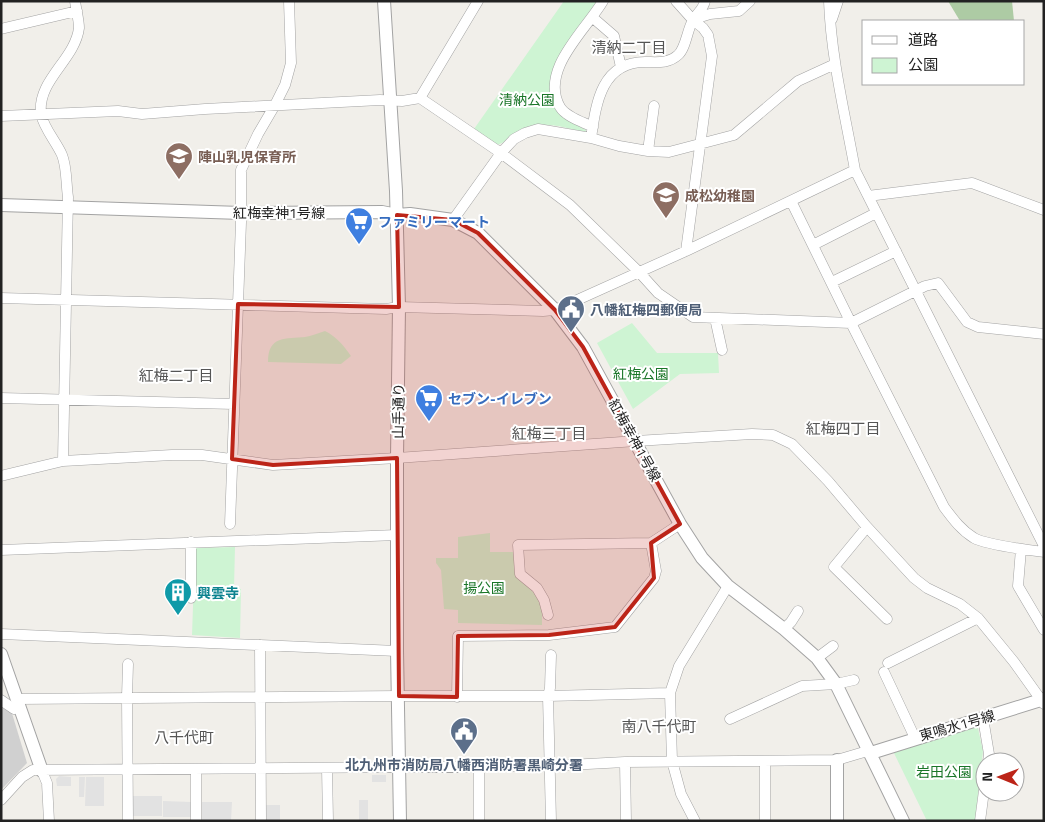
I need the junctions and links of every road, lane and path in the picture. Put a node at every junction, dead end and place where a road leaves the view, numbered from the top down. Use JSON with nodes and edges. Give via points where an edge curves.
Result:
{"nodes":[{"id":1,"x":289,"y":1,"type":"edge"},
{"id":2,"x":384,"y":1,"type":"edge"},
{"id":3,"x":478,"y":1,"type":"edge"},
{"id":4,"x":603,"y":1,"type":"edge"},
{"id":5,"x":676,"y":1,"type":"edge"},
{"id":6,"x":705,"y":1,"type":"edge"},
{"id":7,"x":750,"y":1,"type":"edge"},
{"id":8,"x":829,"y":1,"type":"edge"},
{"id":9,"x":838,"y":1,"type":"edge"},
{"id":10,"x":76,"y":6,"type":"edge"},
{"id":11,"x":592,"y":17,"type":"junction"},
{"id":12,"x":693,"y":20,"type":"junction"},
{"id":13,"x":830,"y":25,"type":"junction"},
{"id":14,"x":1,"y":28,"type":"edge"},
{"id":15,"x":835,"y":64,"type":"junction"},
{"id":16,"x":621,"y":67,"type":"junction"},
{"id":17,"x":420,"y":98,"type":"junction"},
{"id":18,"x":390,"y":101,"type":"junction"},
{"id":19,"x":275,"y":105,"type":"junction"},
{"id":20,"x":654,"y":106,"type":"dead end"},
{"id":21,"x":41,"y":115,"type":"junction"},
{"id":22,"x":1,"y":116,"type":"edge"},
{"id":23,"x":592,"y":132,"type":"junction"},
{"id":24,"x":699,"y":144,"type":"junction"},
{"id":25,"x":648,"y":151,"type":"junction"},
{"id":26,"x":501,"y":153,"type":"junction"},
{"id":27,"x":855,"y":170,"type":"junction"},
{"id":28,"x":868,"y":196,"type":"junction"},
{"id":29,"x":791,"y":201,"type":"junction"},
{"id":30,"x":1,"y":205,"type":"edge"},
{"id":31,"x":67,"y":207,"type":"junction"},
{"id":32,"x":1044,"y":210,"type":"edge"},
{"id":33,"x":241,"y":213,"type":"junction"},
{"id":34,"x":876,"y":213,"type":"junction"},
{"id":35,"x":397,"y":215,"type":"junction"},
{"id":36,"x":453,"y":220,"type":"junction"},
{"id":37,"x":812,"y":245,"type":"junction"},
{"id":38,"x":686,"y":251,"type":"junction"},
{"id":39,"x":896,"y":251,"type":"junction"},
{"id":40,"x":639,"y":272,"type":"junction"},
{"id":41,"x":832,"y":282,"type":"junction"},
{"id":42,"x":916,"y":291,"type":"junction"},
{"id":43,"x":1,"y":298,"type":"edge"},
{"id":44,"x":66,"y":301,"type":"junction"},
{"id":45,"x":238,"y":304,"type":"junction"},
{"id":46,"x":399,"y":307,"type":"junction"},
{"id":47,"x":555,"y":310,"type":"junction"},
{"id":48,"x":715,"y":318,"type":"junction"},
{"id":49,"x":851,"y":323,"type":"junction"},
{"id":50,"x":1044,"y":334,"type":"edge"},
{"id":51,"x":722,"y":350,"type":"dead end"},
{"id":52,"x":1,"y":398,"type":"edge"},
{"id":53,"x":64,"y":399,"type":"junction"},
{"id":54,"x":234,"y":404,"type":"junction"},
{"id":55,"x":636,"y":441,"type":"junction"},
{"id":56,"x":397,"y":458,"type":"junction"},
{"id":57,"x":232,"y":459,"type":"junction"},
{"id":58,"x":63,"y":461,"type":"junction"},
{"id":59,"x":1,"y":476,"type":"edge"},
{"id":60,"x":230,"y":524,"type":"dead end"},
{"id":61,"x":680,"y":524,"type":"junction"},
{"id":62,"x":867,"y":527,"type":"junction"},
{"id":63,"x":397,"y":535,"type":"junction"},
{"id":64,"x":191,"y":542,"type":"junction"},
{"id":65,"x":651,"y":543,"type":"junction"},
{"id":66,"x":1044,"y":546,"type":"edge"},
{"id":67,"x":1021,"y":549,"type":"junction"},
{"id":68,"x":1,"y":550,"type":"edge"},
{"id":69,"x":1044,"y":552,"type":"edge"},
{"id":70,"x":728,"y":586,"type":"junction"},
{"id":71,"x":191,"y":598,"type":"dead end"},
{"id":72,"x":798,"y":611,"type":"dead end"},
{"id":73,"x":548,"y":615,"type":"dead end"},
{"id":74,"x":978,"y":618,"type":"junction"},
{"id":75,"x":887,"y":619,"type":"dead end"},
{"id":76,"x":784,"y":629,"type":"junction"},
{"id":77,"x":1044,"y":630,"type":"edge"},
{"id":78,"x":1,"y":634,"type":"edge"},
{"id":79,"x":260,"y":646,"type":"junction"},
{"id":80,"x":833,"y":646,"type":"dead end"},
{"id":81,"x":397,"y":651,"type":"junction"},
{"id":82,"x":1,"y":654,"type":"edge"},
{"id":83,"x":551,"y":655,"type":"dead end"},
{"id":84,"x":817,"y":658,"type":"junction"},
{"id":85,"x":128,"y":664,"type":"dead end"},
{"id":86,"x":854,"y":680,"type":"dead end"},
{"id":87,"x":836,"y":684,"type":"junction"},
{"id":88,"x":670,"y":693,"type":"junction"},
{"id":89,"x":261,"y":696,"type":"junction"},
{"id":90,"x":399,"y":696,"type":"junction"},
{"id":91,"x":548,"y":696,"type":"junction"},
{"id":92,"x":127,"y":697,"type":"junction"},
{"id":93,"x":457,"y":697,"type":"junction"},
{"id":94,"x":1,"y":700,"type":"edge"},
{"id":95,"x":1043,"y":701,"type":"edge"},
{"id":96,"x":18,"y":702,"type":"junction"},
{"id":97,"x":983,"y":718,"type":"junction"},
{"id":98,"x":730,"y":719,"type":"dead end"},
{"id":99,"x":915,"y":738,"type":"junction"},
{"id":100,"x":988,"y":752,"type":"edge"},
{"id":101,"x":871,"y":753,"type":"junction"},
{"id":102,"x":838,"y":760,"type":"junction"},
{"id":103,"x":672,"y":761,"type":"junction"},
{"id":104,"x":625,"y":762,"type":"junction"},
{"id":105,"x":765,"y":762,"type":"junction"},
{"id":106,"x":550,"y":766,"type":"junction"},
{"id":107,"x":400,"y":767,"type":"junction"},
{"id":108,"x":479,"y":767,"type":"junction"},
{"id":109,"x":261,"y":768,"type":"junction"},
{"id":110,"x":327,"y":768,"type":"junction"},
{"id":111,"x":128,"y":769,"type":"junction"},
{"id":112,"x":196,"y":769,"type":"junction"},
{"id":113,"x":42,"y":771,"type":"junction"},
{"id":114,"x":1,"y":800,"type":"edge"},
{"id":115,"x":982,"y":802,"type":"edge"},
{"id":116,"x":49,"y":821,"type":"edge"},
{"id":117,"x":128,"y":821,"type":"edge"},
{"id":118,"x":196,"y":821,"type":"edge"},
{"id":119,"x":261,"y":821,"type":"edge"},
{"id":120,"x":328,"y":821,"type":"edge"},
{"id":121,"x":400,"y":821,"type":"edge"},
{"id":122,"x":479,"y":821,"type":"edge"},
{"id":123,"x":551,"y":821,"type":"edge"},
{"id":124,"x":626,"y":821,"type":"edge"},
{"id":125,"x":695,"y":821,"type":"edge"},
{"id":126,"x":765,"y":821,"type":"edge"},
{"id":127,"x":836,"y":821,"type":"edge"},
{"id":128,"x":903,"y":821,"type":"edge"},
{"id":129,"x":980,"y":821,"type":"edge"}],
"edges":[{"from":1,"to":19,"type":"street","via":[[290,64],[285,85]]},
{"from":2,"to":18,"type":"street","name":"山手通り"},
{"from":3,"to":17,"type":"street"},
{"from":4,"to":11,"type":"street"},
{"from":5,"to":12,"type":"street"},
{"from":6,"to":12,"type":"street","via":[[704,8]]},
{"from":7,"to":12,"type":"street","via":[[739,11],[710,14]]},
{"from":8,"to":13,"type":"street"},
{"from":9,"to":13,"type":"street"},
{"from":10,"to":14,"type":"street"},
{"from":10,"to":21,"type":"street","via":[[79,28],[66,58],[47,86]]},
{"from":11,"to":16,"type":"street","via":[[614,36]]},
{"from":11,"to":23,"type":"street","via":[[567,51],[555,79],[560,108]]},
{"from":12,"to":16,"type":"street","via":[[680,54],[668,62],[638,62]]},
{"from":12,"to":24,"type":"street","via":[[708,35],[712,56]]},
{"from":13,"to":15,"type":"street"},
{"from":15,"to":24,"type":"street","via":[[798,81],[734,135]]},
{"from":15,"to":27,"type":"street"},
{"from":16,"to":23,"type":"street","via":[[608,78],[599,96]]},
{"from":17,"to":18,"type":"street"},
{"from":17,"to":26,"type":"street"},
{"from":18,"to":19,"type":"street"},
{"from":18,"to":35,"type":"street","name":"山手通り"},
{"from":19,"to":21,"type":"street","via":[[142,114],[118,111]]},
{"from":19,"to":33,"type":"street","via":[[241,170]]},
{"from":20,"to":25,"type":"street"},
{"from":21,"to":22,"type":"street"},
{"from":21,"to":31,"type":"street","via":[[63,156]]},
{"from":23,"to":25,"type":"street","via":[[619,146]]},
{"from":23,"to":26,"type":"street","via":[[538,129],[514,139]]},
{"from":24,"to":25,"type":"street","via":[[668,152]]},
{"from":24,"to":38,"type":"street"},
{"from":26,"to":36,"type":"street"},
{"from":26,"to":40,"type":"street","via":[[570,205]]},
{"from":27,"to":28,"type":"street"},
{"from":27,"to":29,"type":"street"},
{"from":28,"to":32,"type":"street","via":[[972,182]]},
{"from":28,"to":34,"type":"street"},
{"from":29,"to":37,"type":"street"},
{"from":29,"to":38,"type":"street"},
{"from":30,"to":31,"type":"street","name":"紅梅幸神1号線"},
{"from":31,"to":33,"type":"street","name":"紅梅幸神1号線"},
{"from":31,"to":44,"type":"street"},
{"from":33,"to":35,"type":"street","name":"紅梅幸神1号線","via":[[382,212]]},
{"from":33,"to":45,"type":"street"},
{"from":34,"to":37,"type":"street"},
{"from":34,"to":39,"type":"street"},
{"from":35,"to":36,"type":"street","name":"紅梅幸神1号線"},
{"from":35,"to":46,"type":"street","name":"山手通り"},
{"from":36,"to":47,"type":"street","name":"紅梅幸神1号線","via":[[478,233]]},
{"from":37,"to":41,"type":"street"},
{"from":38,"to":40,"type":"street"},
{"from":39,"to":41,"type":"street"},
{"from":39,"to":42,"type":"street"},
{"from":40,"to":47,"type":"street"},
{"from":40,"to":48,"type":"street","via":[[658,293],[693,317]]},
{"from":41,"to":49,"type":"street"},
{"from":42,"to":49,"type":"street"},
{"from":42,"to":50,"type":"street","via":[[938,283],[967,322],[978,327]]},
{"from":42,"to":66,"type":"street"},
{"from":43,"to":44,"type":"street"},
{"from":44,"to":45,"type":"street"},
{"from":44,"to":53,"type":"street"},
{"from":45,"to":46,"type":"street"},
{"from":45,"to":54,"type":"street"},
{"from":46,"to":47,"type":"street"},
{"from":46,"to":56,"type":"street","name":"山手通り"},
{"from":47,"to":55,"type":"street","name":"紅梅幸神1号線","via":[[584,347]]},
{"from":48,"to":49,"type":"street"},
{"from":48,"to":51,"type":"street"},
{"from":49,"to":67,"type":"street","via":[[944,507],[956,524],[976,539]]},
{"from":52,"to":53,"type":"street"},
{"from":53,"to":54,"type":"street"},
{"from":53,"to":58,"type":"street"},
{"from":54,"to":57,"type":"street"},
{"from":55,"to":56,"type":"street"},
{"from":55,"to":61,"type":"street","name":"紅梅幸神1号線"},
{"from":55,"to":62,"type":"street","via":[[773,435],[792,444]]},
{"from":56,"to":57,"type":"street","via":[[273,465]]},
{"from":56,"to":63,"type":"street","name":"山手通り"},
{"from":57,"to":58,"type":"street","via":[[172,455]]},
{"from":57,"to":60,"type":"street"},
{"from":58,"to":59,"type":"street"},
{"from":61,"to":65,"type":"street"},
{"from":61,"to":70,"type":"street","name":"紅梅幸神1号線","via":[[702,558]]},
{"from":62,"to":74,"type":"street","via":[[914,578]]},
{"from":62,"to":75,"type":"street","via":[[834,567]]},
{"from":63,"to":64,"type":"street"},
{"from":63,"to":81,"type":"street","name":"山手通り"},
{"from":64,"to":68,"type":"street"},
{"from":64,"to":71,"type":"street"},
{"from":65,"to":73,"type":"street","via":[[518,545],[520,574],[537,588]]},
{"from":65,"to":93,"type":"street","via":[[656,571],[654,578],[616,627],[550,635],[458,636]]},
{"from":67,"to":69,"type":"street"},
{"from":67,"to":77,"type":"street","via":[[1018,586]]},
{"from":70,"to":76,"type":"street","name":"紅梅幸神1号線"},
{"from":70,"to":88,"type":"street","via":[[679,666]]},
{"from":72,"to":76,"type":"street"},
{"from":74,"to":95,"type":"street"},
{"from":74,"to":99,"type":"street","via":[[886,668]]},
{"from":76,"to":84,"type":"street","name":"紅梅幸神1号線"},
{"from":78,"to":79,"type":"street"},
{"from":79,"to":81,"type":"street"},
{"from":79,"to":89,"type":"street"},
{"from":80,"to":84,"type":"street"},
{"from":81,"to":90,"type":"street","name":"山手通り"},
{"from":82,"to":96,"type":"street"},
{"from":83,"to":91,"type":"street"},
{"from":84,"to":87,"type":"street","name":"紅梅幸神1号線"},
{"from":85,"to":92,"type":"street"},
{"from":86,"to":87,"type":"street"},
{"from":87,"to":98,"type":"street","via":[[802,686]]},
{"from":87,"to":101,"type":"street","name":"紅梅幸神1号線"},
{"from":88,"to":91,"type":"street"},
{"from":88,"to":103,"type":"street"},
{"from":89,"to":90,"type":"street"},
{"from":89,"to":92,"type":"street"},
{"from":89,"to":109,"type":"street"},
{"from":90,"to":93,"type":"street"},
{"from":90,"to":107,"type":"street","name":"山手通り"},
{"from":91,"to":93,"type":"street"},
{"from":91,"to":106,"type":"street"},
{"from":92,"to":96,"type":"street"},
{"from":92,"to":111,"type":"street"},
{"from":94,"to":96,"type":"street","via":[[14,708]]},
{"from":95,"to":97,"type":"street","name":"東鳴水1号線"},
{"from":96,"to":113,"type":"street"},
{"from":97,"to":99,"type":"street","name":"東鳴水1号線"},
{"from":97,"to":100,"type":"street"},
{"from":99,"to":101,"type":"street","name":"東鳴水1号線"},
{"from":101,"to":102,"type":"street"},
{"from":101,"to":128,"type":"street","name":"紅梅幸神1号線"},
{"from":102,"to":105,"type":"street"},
{"from":102,"to":127,"type":"street"},
{"from":103,"to":104,"type":"street"},
{"from":103,"to":105,"type":"street","via":[[730,757]]},
{"from":103,"to":125,"type":"street","via":[[681,794]]},
{"from":104,"to":106,"type":"street"},
{"from":104,"to":124,"type":"street"},
{"from":105,"to":126,"type":"street"},
{"from":106,"to":108,"type":"street"},
{"from":106,"to":123,"type":"street"},
{"from":107,"to":108,"type":"street"},
{"from":107,"to":110,"type":"street"},
{"from":107,"to":121,"type":"street","name":"山手通り"},
{"from":108,"to":122,"type":"street"},
{"from":109,"to":110,"type":"street"},
{"from":109,"to":112,"type":"street"},
{"from":109,"to":119,"type":"street"},
{"from":110,"to":120,"type":"street"},
{"from":111,"to":112,"type":"street"},
{"from":111,"to":113,"type":"street"},
{"from":111,"to":117,"type":"street"},
{"from":112,"to":118,"type":"street"},
{"from":113,"to":114,"type":"street","via":[[33,770],[22,777]]},
{"from":113,"to":116,"type":"street","via":[[47,783]]},
{"from":115,"to":129,"type":"street"}]}
